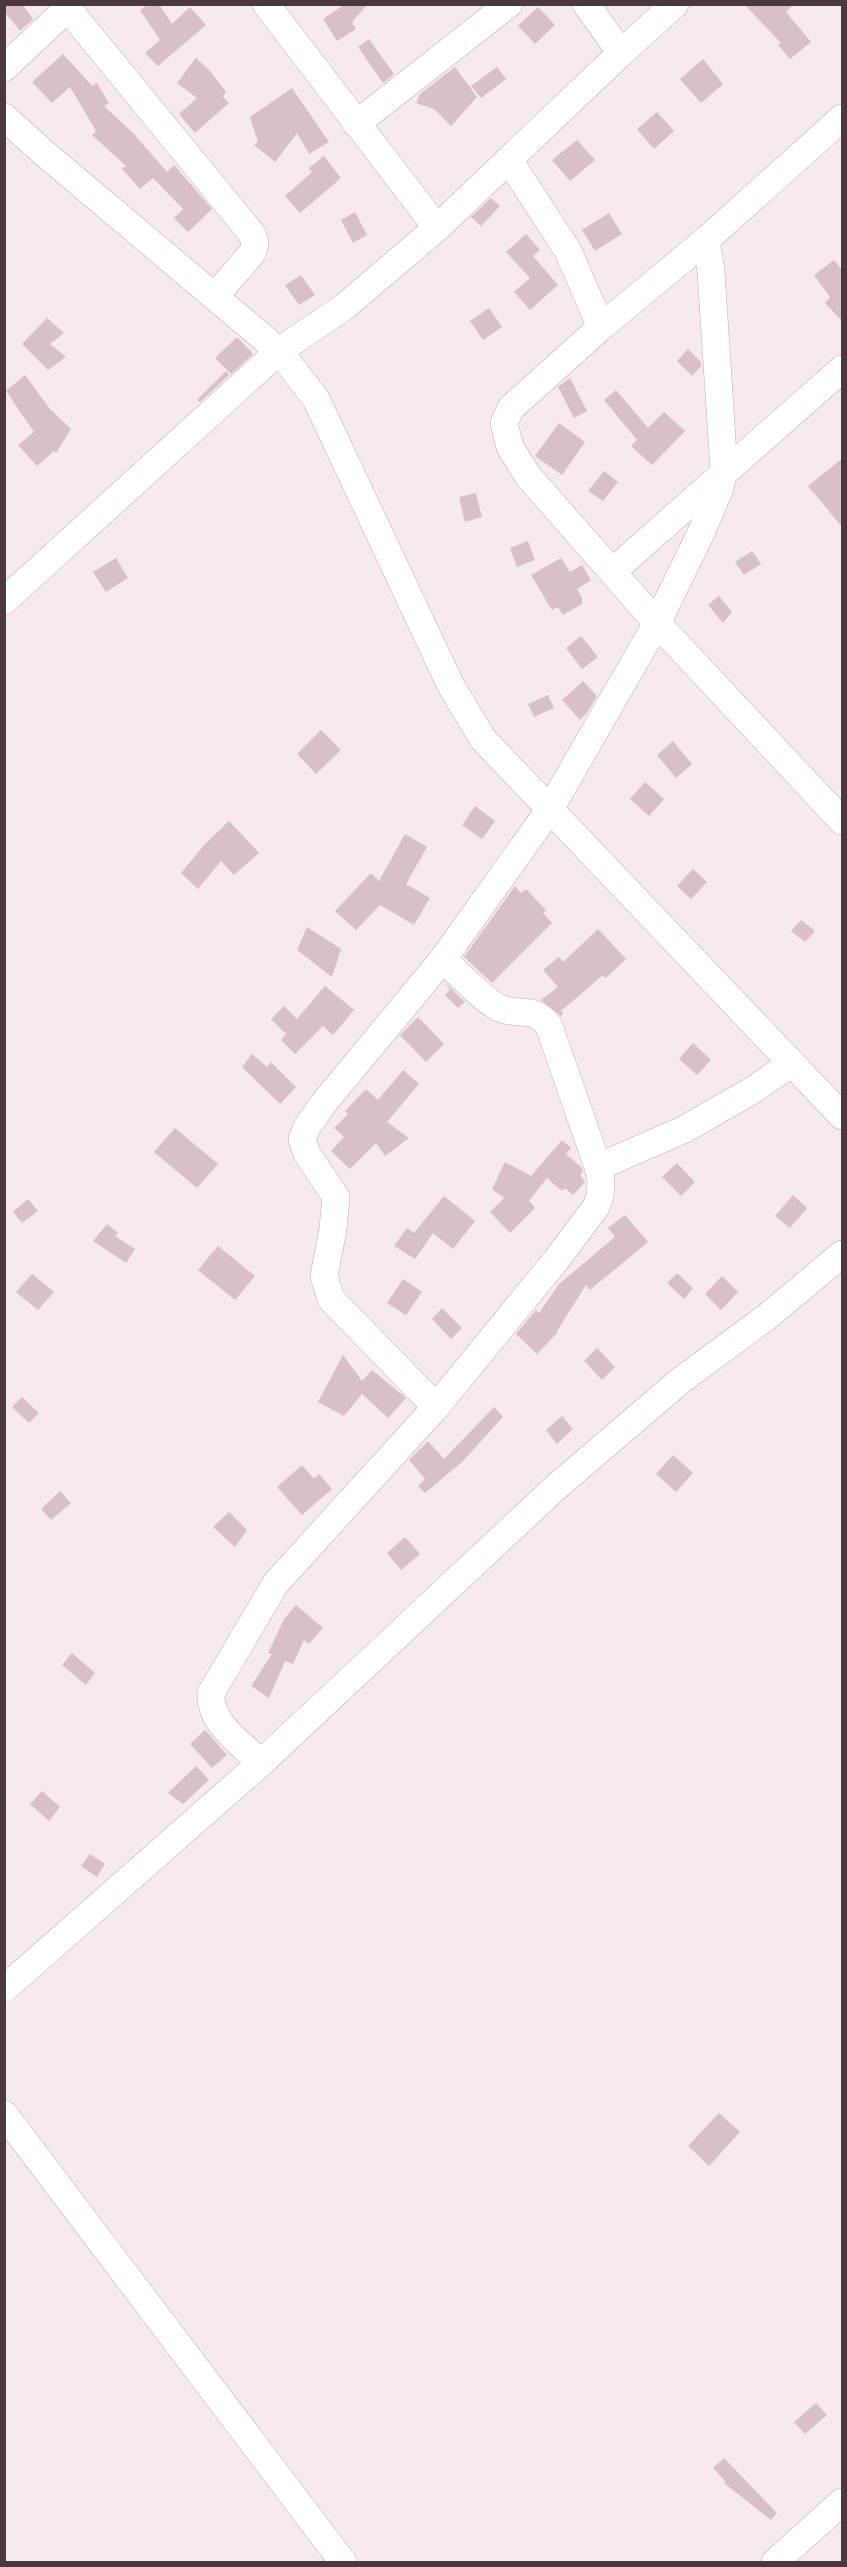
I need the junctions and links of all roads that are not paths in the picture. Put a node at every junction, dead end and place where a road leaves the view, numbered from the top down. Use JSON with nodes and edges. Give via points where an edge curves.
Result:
{"nodes":[{"id":1,"x":266,"y":4,"type":"edge"},
{"id":2,"x":509,"y":4,"type":"edge"},
{"id":3,"x":586,"y":4,"type":"edge"},
{"id":4,"x":675,"y":4,"type":"edge"},
{"id":5,"x":66,"y":7,"type":"edge"},
{"id":6,"x":621,"y":53,"type":"junction"},
{"id":7,"x":4,"y":68,"type":"edge"},
{"id":8,"x":4,"y":117,"type":"edge"},
{"id":9,"x":843,"y":118,"type":"edge"},
{"id":10,"x":356,"y":124,"type":"junction"},
{"id":11,"x":509,"y":160,"type":"junction"},
{"id":12,"x":437,"y":228,"type":"junction"},
{"id":13,"x":706,"y":240,"type":"junction"},
{"id":14,"x":215,"y":296,"type":"junction"},
{"id":15,"x":601,"y":327,"type":"junction"},
{"id":16,"x":279,"y":351,"type":"junction"},
{"id":17,"x":843,"y":369,"type":"edge"},
{"id":18,"x":724,"y":471,"type":"junction"},
{"id":19,"x":613,"y":571,"type":"junction"},
{"id":20,"x":4,"y":601,"type":"edge"},
{"id":21,"x":657,"y":623,"type":"junction"},
{"id":22,"x":550,"y":809,"type":"junction"},
{"id":23,"x":843,"y":821,"type":"edge"},
{"id":24,"x":443,"y":959,"type":"junction"},
{"id":25,"x":792,"y":1063,"type":"junction"},
{"id":26,"x":843,"y":1116,"type":"edge"},
{"id":27,"x":598,"y":1167,"type":"junction"},
{"id":28,"x":843,"y":1254,"type":"edge"},
{"id":29,"x":436,"y":1407,"type":"junction"},
{"id":30,"x":261,"y":1763,"type":"junction"},
{"id":31,"x":4,"y":1989,"type":"edge"},
{"id":32,"x":4,"y":2114,"type":"edge"},
{"id":33,"x":843,"y":2502,"type":"edge"},
{"id":34,"x":343,"y":2562,"type":"edge"},
{"id":35,"x":775,"y":2562,"type":"edge"}],
"edges":[{"from":1,"to":10,"type":"street"},
{"from":2,"to":10,"type":"street"},
{"from":3,"to":6,"type":"street"},
{"from":4,"to":6,"type":"street"},
{"from":5,"to":7,"type":"street"},
{"from":5,"to":14,"type":"street","via":[[252,234],[253,252]]},
{"from":6,"to":11,"type":"street"},
{"from":8,"to":14,"type":"street"},
{"from":9,"to":13,"type":"street"},
{"from":10,"to":12,"type":"street"},
{"from":11,"to":12,"type":"street"},
{"from":11,"to":15,"type":"street","via":[[568,251]]},
{"from":12,"to":16,"type":"street","via":[[344,307]]},
{"from":13,"to":15,"type":"street"},
{"from":13,"to":18,"type":"street"},
{"from":14,"to":16,"type":"street"},
{"from":15,"to":19,"type":"street","via":[[511,408],[504,423],[510,447],[528,476]]},
{"from":16,"to":20,"type":"street"},
{"from":16,"to":22,"type":"street","via":[[316,399],[451,686],[483,739]]},
{"from":17,"to":18,"type":"street"},
{"from":18,"to":19,"type":"street"},
{"from":18,"to":21,"type":"street","via":[[701,533]]},
{"from":19,"to":21,"type":"street"},
{"from":21,"to":22,"type":"street"},
{"from":21,"to":23,"type":"street"},
{"from":22,"to":24,"type":"street"},
{"from":22,"to":25,"type":"street"},
{"from":24,"to":27,"type":"street","via":[[502,1009],[529,1011],[549,1026]]},
{"from":24,"to":29,"type":"street","via":[[323,1104],[302,1140],[336,1197],[324,1276],[331,1299]]},
{"from":25,"to":26,"type":"street"},
{"from":25,"to":27,"type":"street","via":[[685,1129]]},
{"from":27,"to":29,"type":"street","via":[[601,1181],[596,1207]]},
{"from":28,"to":30,"type":"street","via":[[680,1381],[555,1488]]},
{"from":29,"to":30,"type":"street","via":[[276,1583],[211,1693],[215,1718]]},
{"from":30,"to":31,"type":"street"},
{"from":32,"to":34,"type":"street"},
{"from":33,"to":35,"type":"street"}]}
